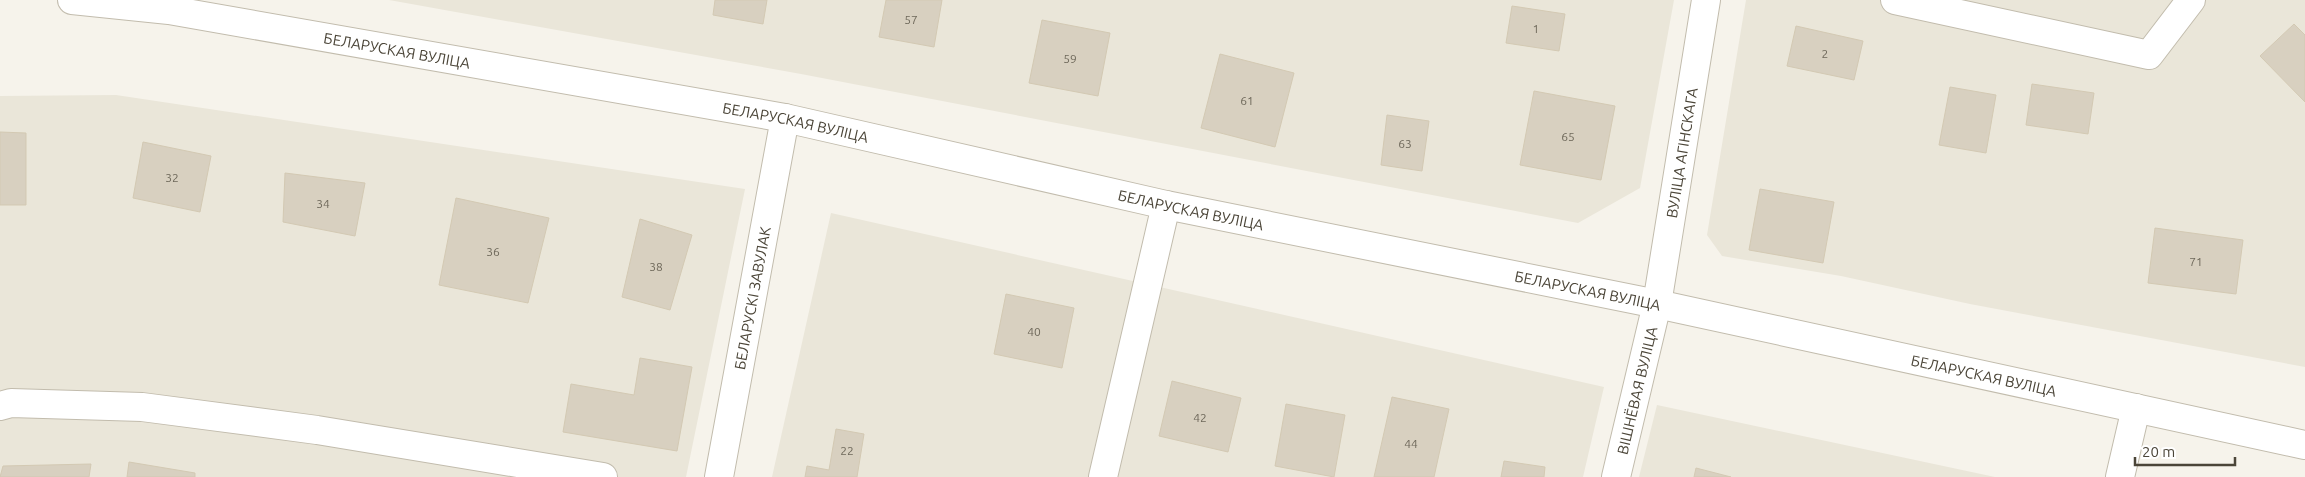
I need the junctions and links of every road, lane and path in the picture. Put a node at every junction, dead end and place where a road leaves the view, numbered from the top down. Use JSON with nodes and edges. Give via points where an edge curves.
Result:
{"nodes":[{"id":1,"x":72,"y":0,"type":"edge"},
{"id":2,"x":1706,"y":0,"type":"edge"},
{"id":3,"x":1895,"y":0,"type":"edge"},
{"id":4,"x":2191,"y":0,"type":"edge"},
{"id":5,"x":785,"y":118,"type":"junction"},
{"id":6,"x":1166,"y":205,"type":"junction"},
{"id":7,"x":1656,"y":304,"type":"junction"},
{"id":8,"x":0,"y":406,"type":"edge"},
{"id":9,"x":2136,"y":408,"type":"junction"},
{"id":10,"x":2305,"y":445,"type":"edge"},
{"id":11,"x":603,"y":477,"type":"edge"},
{"id":12,"x":719,"y":477,"type":"edge"},
{"id":13,"x":1103,"y":477,"type":"edge"},
{"id":14,"x":1616,"y":477,"type":"edge"},
{"id":15,"x":2120,"y":477,"type":"edge"}],
"edges":[{"from":1,"to":5,"type":"street","name":"БЕЛАРУСКАЯ ВУЛІЦА","via":[[168,10]]},
{"from":2,"to":7,"type":"street","name":"ВУЛІЦА АГІНСКАГА"},
{"from":3,"to":4,"type":"street","via":[[2149,55]]},
{"from":5,"to":6,"type":"street","name":"БЕЛАРУСКАЯ ВУЛІЦА"},
{"from":5,"to":12,"type":"street","name":"БЕЛАРУСКІ ЗАВУЛАК"},
{"from":6,"to":7,"type":"street","name":"БЕЛАРУСКАЯ ВУЛІЦА"},
{"from":6,"to":13,"type":"street"},
{"from":7,"to":9,"type":"street","name":"БЕЛАРУСКАЯ ВУЛІЦА"},
{"from":7,"to":14,"type":"street","name":"ВІШНЁВАЯ ВУЛІЦА"},
{"from":8,"to":11,"type":"street","via":[[11,403],[142,407],[317,430]]},
{"from":9,"to":10,"type":"street","name":"БЕЛАРУСКАЯ ВУЛІЦА"},
{"from":9,"to":15,"type":"street"}]}
